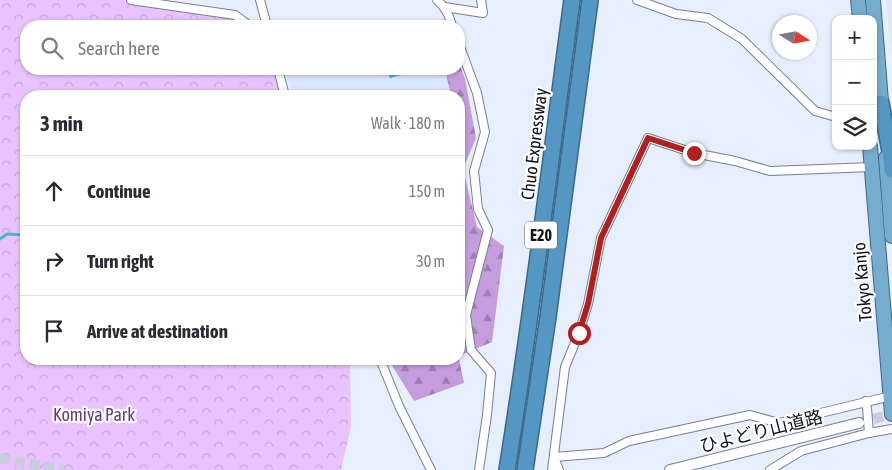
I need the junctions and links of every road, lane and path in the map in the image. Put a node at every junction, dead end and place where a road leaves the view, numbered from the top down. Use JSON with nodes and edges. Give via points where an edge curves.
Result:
{"nodes":[{"id":1,"x":131,"y":0,"type":"edge"},
{"id":2,"x":260,"y":0,"type":"edge"},
{"id":3,"x":437,"y":0,"type":"edge"},
{"id":4,"x":482,"y":0,"type":"edge"},
{"id":5,"x":572,"y":0,"type":"edge"},
{"id":6,"x":590,"y":0,"type":"edge"},
{"id":7,"x":637,"y":0,"type":"edge"},
{"id":8,"x":858,"y":0,"type":"edge"},
{"id":9,"x":872,"y":0,"type":"edge"},
{"id":10,"x":174,"y":3,"type":"edge"},
{"id":11,"x":445,"y":7,"type":"junction"},
{"id":12,"x":860,"y":15,"type":"edge"},
{"id":13,"x":242,"y":20,"type":"edge"},
{"id":14,"x":265,"y":20,"type":"edge"},
{"id":15,"x":450,"y":20,"type":"edge"},
{"id":16,"x":465,"y":60,"type":"edge"},
{"id":17,"x":280,"y":75,"type":"edge"},
{"id":18,"x":283,"y":90,"type":"edge"},
{"id":19,"x":881,"y":103,"type":"junction"},
{"id":20,"x":832,"y":116,"type":"edge"},
{"id":21,"x":870,"y":150,"type":"edge"},
{"id":22,"x":872,"y":166,"type":"junction"},
{"id":23,"x":892,"y":170,"type":"edge"},
{"id":24,"x":888,"y":194,"type":"junction"},
{"id":25,"x":874,"y":198,"type":"junction"},
{"id":26,"x":892,"y":236,"type":"edge"},
{"id":27,"x":887,"y":301,"type":"edge"},
{"id":28,"x":382,"y":365,"type":"edge"},
{"id":29,"x":890,"y":396,"type":"junction"},
{"id":30,"x":865,"y":402,"type":"junction"},
{"id":31,"x":892,"y":414,"type":"edge"},
{"id":32,"x":859,"y":423,"type":"tunnel mouth"},
{"id":33,"x":892,"y":429,"type":"edge"},
{"id":34,"x":869,"y":433,"type":"junction"},
{"id":35,"x":554,"y":457,"type":"junction"},
{"id":36,"x":431,"y":470,"type":"edge"},
{"id":37,"x":479,"y":470,"type":"edge"},
{"id":38,"x":507,"y":470,"type":"edge"},
{"id":39,"x":525,"y":470,"type":"edge"},
{"id":40,"x":552,"y":470,"type":"edge"},
{"id":41,"x":559,"y":470,"type":"edge"},
{"id":42,"x":670,"y":470,"type":"edge"},
{"id":43,"x":770,"y":470,"type":"edge"}],
"edges":[{"from":1,"to":10,"type":"street"},
{"from":2,"to":14,"type":"street"},
{"from":3,"to":11,"type":"street"},
{"from":4,"to":11,"type":"street","via":[[483,13]]},
{"from":5,"to":38,"type":"highway","name":"Chuo Expressway","number":"E20"},
{"from":6,"to":39,"type":"highway","name":"Chuo Expressway","number":"E20"},
{"from":7,"to":20,"type":"street","via":[[676,14],[708,18],[742,39],[815,111]]},
{"from":8,"to":12,"type":"highway"},
{"from":9,"to":19,"type":"highway","name":"Tokyo Kanjo"},
{"from":10,"to":13,"type":"street","via":[[235,15]]},
{"from":11,"to":15,"type":"street"},
{"from":16,"to":37,"type":"street","via":[[477,93],[485,132],[474,171],[478,209],[488,230],[466,315],[471,350],[491,373]]},
{"from":17,"to":18,"type":"street"},
{"from":19,"to":23,"type":"highway"},
{"from":19,"to":24,"type":"highway","name":"Tokyo Kanjo"},
{"from":21,"to":22,"type":"highway","name":"Tokyo Kanjo"},
{"from":22,"to":25,"type":"highway","name":"Tokyo Kanjo"},
{"from":22,"to":35,"type":"street","via":[[770,171],[648,138],[601,238],[588,304],[565,367]]},
{"from":24,"to":25,"type":"highway","via":[[880,193]]},
{"from":24,"to":26,"type":"highway","name":"Tokyo Kanjo"},
{"from":25,"to":27,"type":"highway","name":"Tokyo Kanjo"},
{"from":27,"to":29,"type":"highway","name":"Tokyo Kanjo"},
{"from":28,"to":36,"type":"street"},
{"from":29,"to":30,"type":"street"},
{"from":29,"to":31,"type":"highway","name":"Tokyo Kanjo"},
{"from":30,"to":34,"type":"street"},
{"from":30,"to":35,"type":"street","via":[[779,423],[750,415],[629,441],[604,453]]},
{"from":32,"to":42,"type":"street","name":"ひよどり山道路"},
{"from":33,"to":34,"type":"street"},
{"from":34,"to":43,"type":"street","via":[[801,451]]},
{"from":35,"to":40,"type":"street"},
{"from":35,"to":41,"type":"street"}]}
